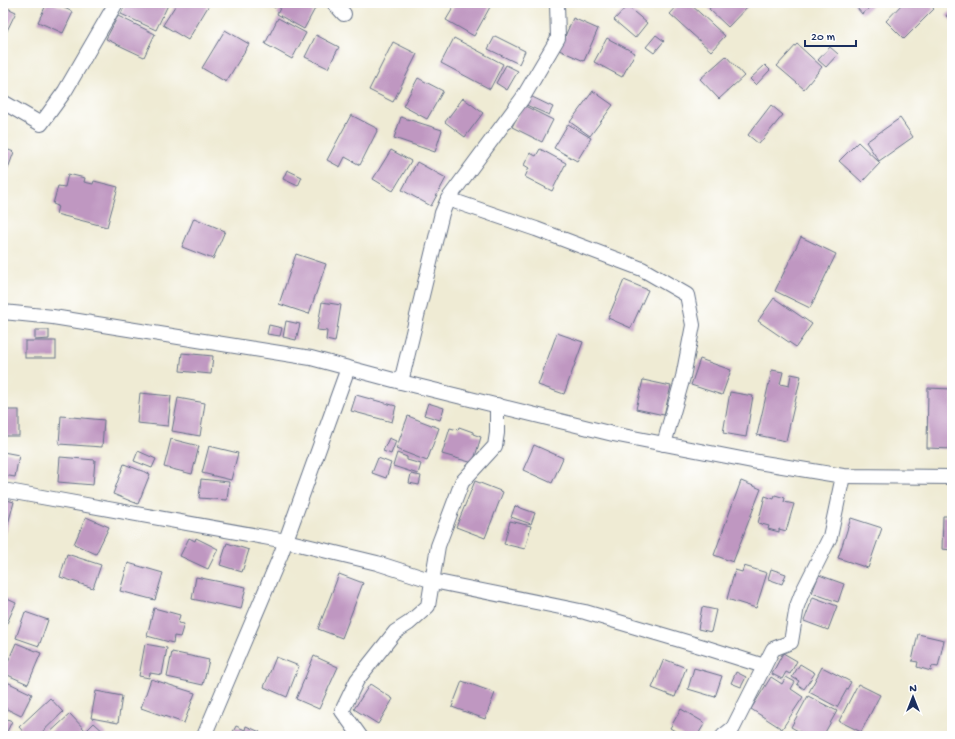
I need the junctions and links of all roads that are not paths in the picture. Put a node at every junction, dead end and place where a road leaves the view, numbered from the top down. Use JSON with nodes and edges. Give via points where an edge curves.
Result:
{"nodes":[{"id":1,"x":116,"y":3,"type":"edge"},
{"id":2,"x":334,"y":3,"type":"edge"},
{"id":3,"x":557,"y":3,"type":"edge"},
{"id":4,"x":344,"y":14,"type":"dead end"},
{"id":5,"x":3,"y":102,"type":"edge"},
{"id":6,"x":448,"y":199,"type":"junction"},
{"id":7,"x":3,"y":312,"type":"edge"},
{"id":8,"x":348,"y":368,"type":"junction"},
{"id":9,"x":401,"y":382,"type":"junction"},
{"id":10,"x":497,"y":405,"type":"junction"},
{"id":11,"x":664,"y":444,"type":"junction"},
{"id":12,"x":843,"y":476,"type":"junction"},
{"id":13,"x":952,"y":476,"type":"edge"},
{"id":14,"x":3,"y":490,"type":"edge"},
{"id":15,"x":286,"y":541,"type":"junction"},
{"id":16,"x":433,"y":581,"type":"junction"},
{"id":17,"x":764,"y":666,"type":"junction"},
{"id":18,"x":204,"y":736,"type":"edge"},
{"id":19,"x":360,"y":736,"type":"edge"},
{"id":20,"x":723,"y":736,"type":"edge"}],
"edges":[{"from":1,"to":5,"type":"street","via":[[65,91],[41,124]]},
{"from":2,"to":4,"type":"street"},
{"from":3,"to":6,"type":"street","via":[[558,38],[522,99]]},
{"from":6,"to":9,"type":"street","via":[[442,214]]},
{"from":6,"to":11,"type":"street","via":[[642,269],[687,296],[693,325],[683,377]]},
{"from":7,"to":8,"type":"street","via":[[53,317],[311,358]]},
{"from":8,"to":9,"type":"street"},
{"from":8,"to":15,"type":"street"},
{"from":9,"to":10,"type":"street"},
{"from":10,"to":11,"type":"street"},
{"from":10,"to":16,"type":"street","via":[[495,446],[462,482],[438,546]]},
{"from":11,"to":12,"type":"street"},
{"from":12,"to":13,"type":"street"},
{"from":12,"to":17,"type":"street","via":[[830,537],[797,606],[791,642],[773,649]]},
{"from":14,"to":15,"type":"street"},
{"from":15,"to":16,"type":"street"},
{"from":15,"to":18,"type":"street"},
{"from":16,"to":17,"type":"street","via":[[585,612]]},
{"from":16,"to":19,"type":"street","via":[[428,606],[410,623],[395,632],[357,680],[342,711]]},
{"from":17,"to":20,"type":"street","via":[[733,728]]}]}
